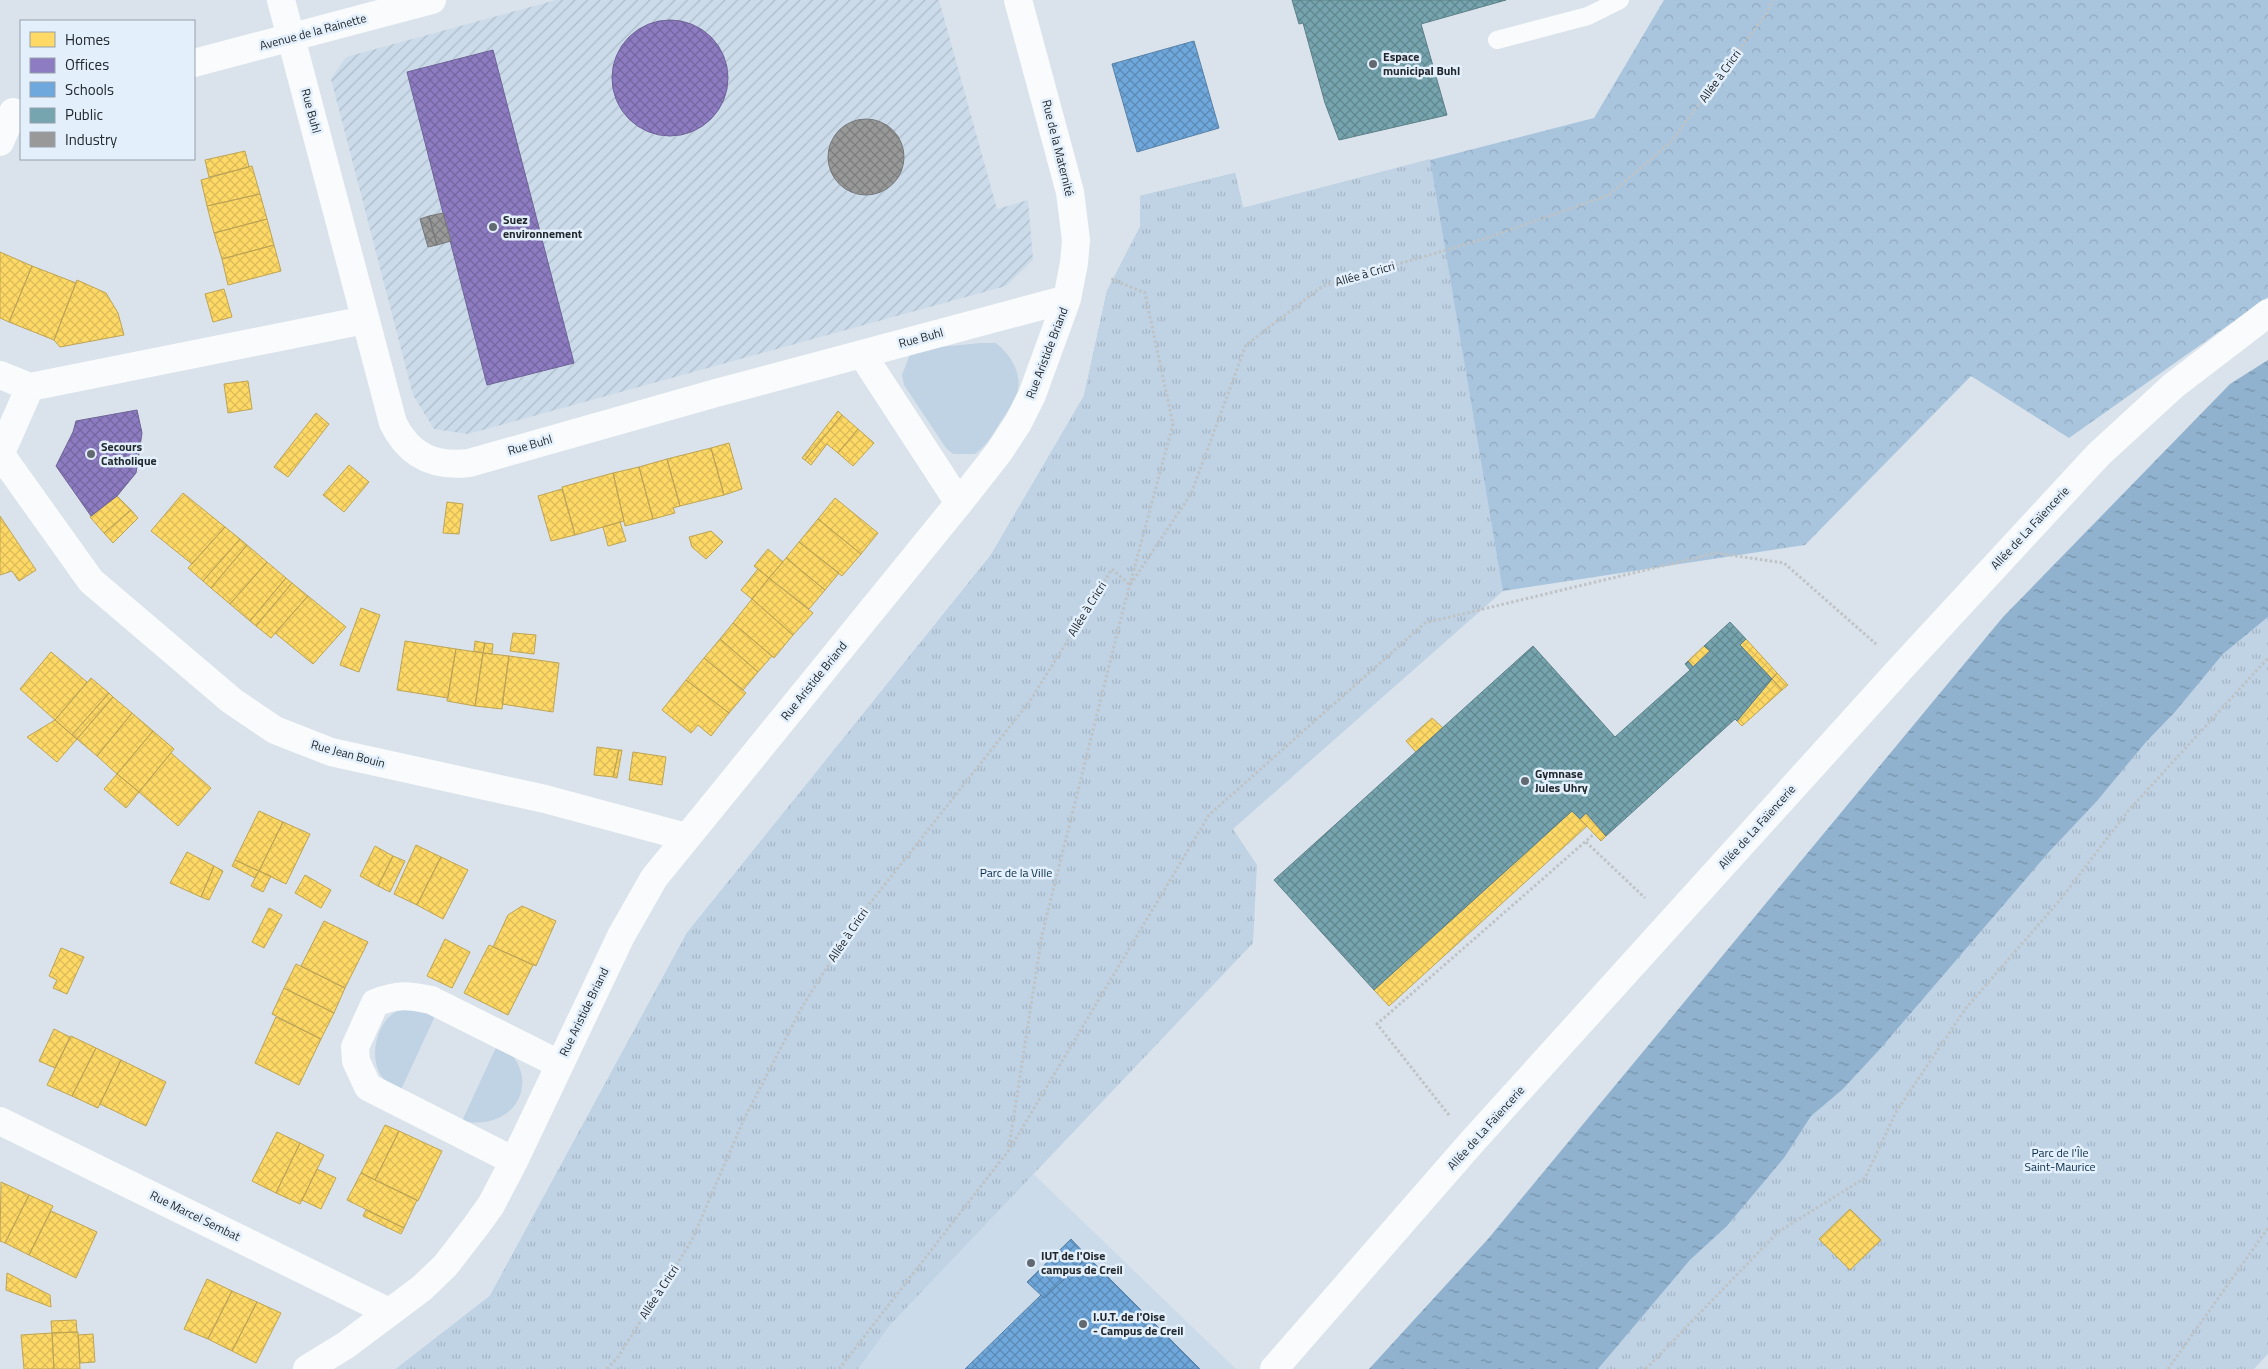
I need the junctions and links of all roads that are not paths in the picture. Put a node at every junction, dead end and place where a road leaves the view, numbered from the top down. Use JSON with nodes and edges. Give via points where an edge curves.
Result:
{"nodes":[{"id":1,"x":281,"y":0,"type":"edge"},
{"id":2,"x":432,"y":0,"type":"edge"},
{"id":3,"x":1018,"y":0,"type":"edge"},
{"id":4,"x":1620,"y":0,"type":"edge"},
{"id":5,"x":291,"y":37,"type":"junction"},
{"id":6,"x":1497,"y":40,"type":"dead end"},
{"id":7,"x":195,"y":64,"type":"edge"},
{"id":8,"x":11,"y":112,"type":"edge"},
{"id":9,"x":0,"y":142,"type":"edge"},
{"id":10,"x":1067,"y":299,"type":"junction"},
{"id":11,"x":2268,"y":313,"type":"edge"},
{"id":12,"x":365,"y":320,"type":"junction"},
{"id":13,"x":862,"y":354,"type":"junction"},
{"id":14,"x":0,"y":375,"type":"edge"},
{"id":15,"x":30,"y":387,"type":"junction"},
{"id":16,"x":1,"y":455,"type":"edge"},
{"id":17,"x":959,"y":503,"type":"junction"},
{"id":18,"x":686,"y":837,"type":"junction"},
{"id":19,"x":559,"y":1064,"type":"junction"},
{"id":20,"x":0,"y":1121,"type":"edge"},
{"id":21,"x":514,"y":1161,"type":"junction"},
{"id":22,"x":389,"y":1312,"type":"junction"},
{"id":23,"x":307,"y":1369,"type":"edge"},
{"id":24,"x":1274,"y":1369,"type":"edge"}],
"edges":[{"from":1,"to":5,"type":"street","name":"Rue Buhl"},
{"from":2,"to":5,"type":"street","name":"Avenue de la Rainette"},
{"from":3,"to":10,"type":"street","name":"Rue de la Maternité","via":[[1070,192],[1076,240]]},
{"from":4,"to":6,"type":"lane","via":[[1588,16]]},
{"from":5,"to":7,"type":"street","name":"Avenue de la Rainette"},
{"from":5,"to":12,"type":"street","name":"Rue Buhl"},
{"from":8,"to":9,"type":"street"},
{"from":10,"to":13,"type":"street","name":"Rue Buhl"},
{"from":10,"to":17,"type":"street","name":"Rue Aristide Briand","via":[[1046,360],[1018,423]]},
{"from":11,"to":24,"type":"street","name":"Allée de La Faïencerie","via":[[2194,369],[2098,455],[1472,1143]]},
{"from":12,"to":13,"type":"street","name":"Rue Buhl","via":[[393,423],[409,447],[438,463],[469,463]]},
{"from":12,"to":15,"type":"street"},
{"from":13,"to":17,"type":"street"},
{"from":14,"to":15,"type":"street"},
{"from":15,"to":16,"type":"street"},
{"from":16,"to":18,"type":"street","name":"Rue Jean Bouin","via":[[91,581],[232,701],[275,730],[331,752],[545,799]]},
{"from":17,"to":18,"type":"street","name":"Rue Aristide Briand"},
{"from":18,"to":19,"type":"street","name":"Rue Aristide Briand","via":[[637,904]]},
{"from":19,"to":21,"type":"street","name":"Rue Aristide Briand"},
{"from":19,"to":21,"type":"street","name":"Rue Aristide Briand","via":[[431,1000],[394,996],[375,1003],[355,1047],[356,1061],[368,1086]]},
{"from":20,"to":22,"type":"street","name":"Rue Marcel Sembat"},
{"from":21,"to":22,"type":"street","name":"Rue Aristide Briand","via":[[491,1205],[460,1248],[422,1288]]},
{"from":22,"to":23,"type":"street","name":"Rue Aristide Briand","via":[[346,1345]]}]}
